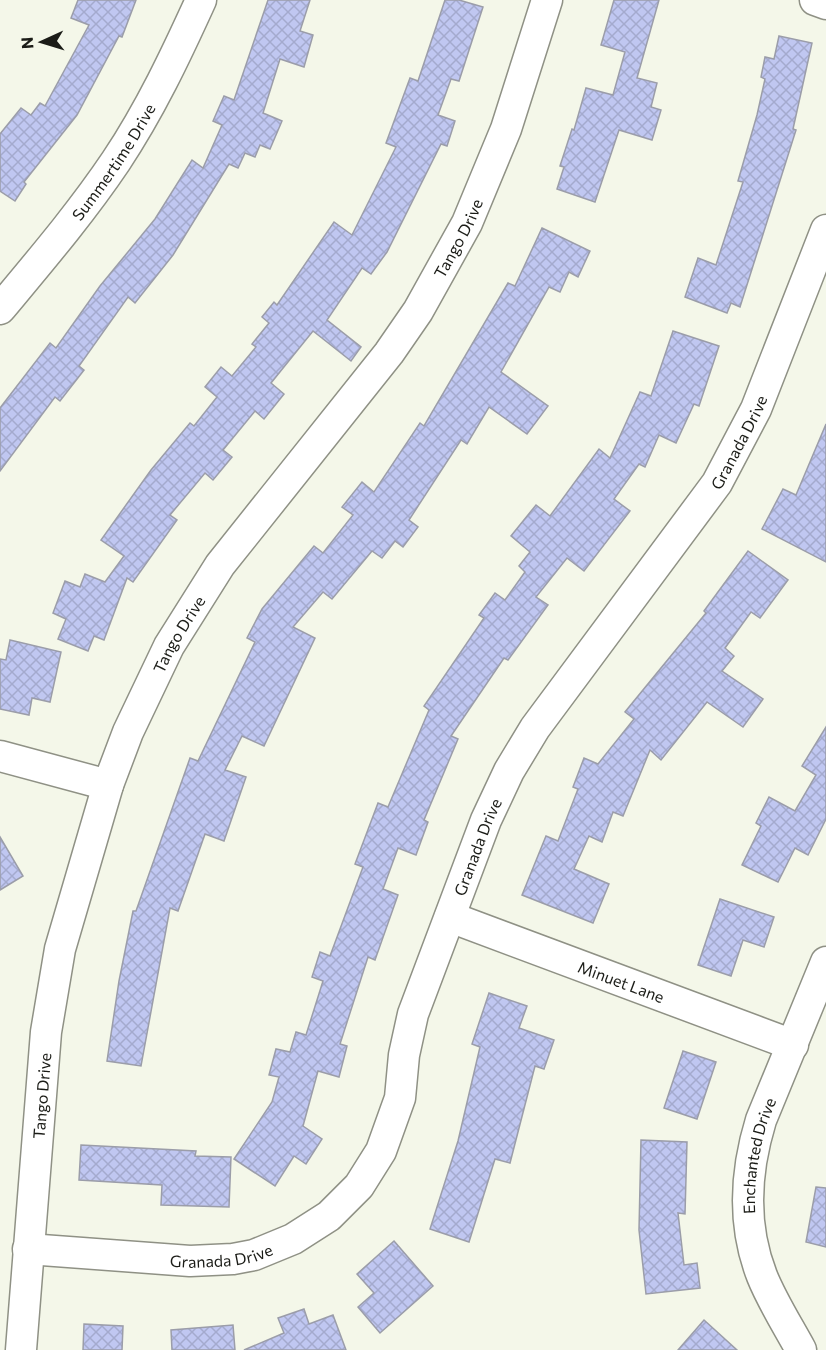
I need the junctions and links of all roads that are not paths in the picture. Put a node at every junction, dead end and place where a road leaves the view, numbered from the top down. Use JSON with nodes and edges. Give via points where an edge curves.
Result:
{"nodes":[{"id":1,"x":201,"y":0,"type":"edge"},
{"id":2,"x":547,"y":0,"type":"edge"},
{"id":3,"x":815,"y":0,"type":"edge"},
{"id":4,"x":826,"y":4,"type":"edge"},
{"id":5,"x":826,"y":230,"type":"edge"},
{"id":6,"x":0,"y":309,"type":"edge"},
{"id":7,"x":0,"y":756,"type":"edge"},
{"id":8,"x":108,"y":785,"type":"junction"},
{"id":9,"x":450,"y":917,"type":"junction"},
{"id":10,"x":826,"y":962,"type":"edge"},
{"id":11,"x":793,"y":1044,"type":"junction"},
{"id":12,"x":28,"y":1249,"type":"junction"},
{"id":13,"x":21,"y":1350,"type":"edge"},
{"id":14,"x":801,"y":1350,"type":"edge"}],
"edges":[{"from":1,"to":6,"type":"street","name":"Summertime Drive","via":[[165,79],[116,161]]},
{"from":2,"to":8,"type":"street","name":"Tango Drive","via":[[506,129],[467,223],[418,311],[220,565],[169,646]]},
{"from":3,"to":4,"type":"street"},
{"from":5,"to":9,"type":"street","name":"Granada Drive","via":[[756,409],[717,483],[535,728],[508,771]]},
{"from":7,"to":8,"type":"street"},
{"from":8,"to":12,"type":"street","name":"Tango Drive","via":[[56,969],[46,1032]]},
{"from":9,"to":11,"type":"street","name":"Minuet Lane"},
{"from":9,"to":12,"type":"street","name":"Granada Drive","via":[[413,1014],[400,1098],[381,1151],[359,1186],[329,1216],[293,1239],[254,1255],[222,1260],[190,1262]]},
{"from":10,"to":11,"type":"street","name":"Enchanted Drive"},
{"from":11,"to":14,"type":"street","name":"Enchanted Drive","via":[[754,1142],[747,1210],[762,1277]]},
{"from":12,"to":13,"type":"street","name":"Tango Drive"}]}
